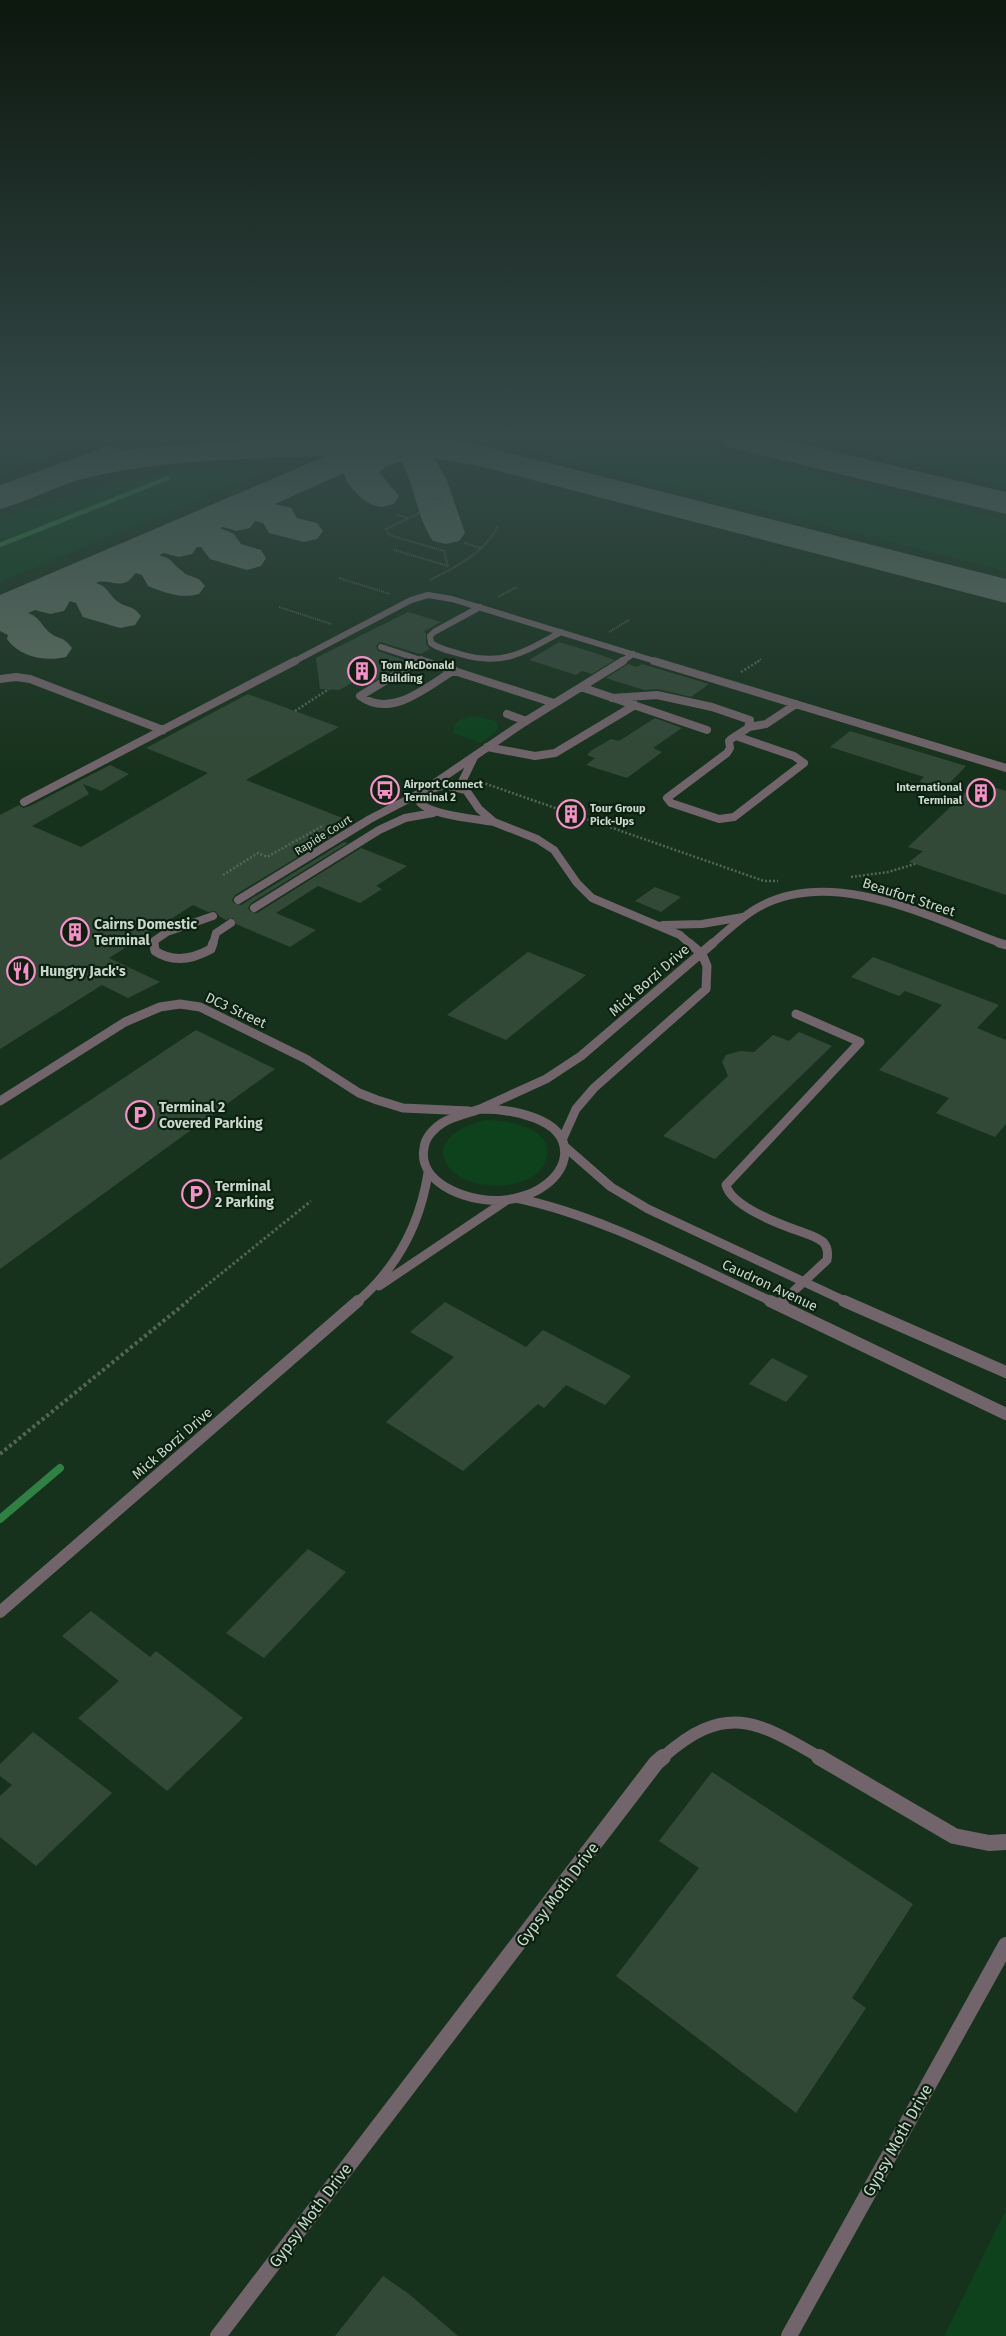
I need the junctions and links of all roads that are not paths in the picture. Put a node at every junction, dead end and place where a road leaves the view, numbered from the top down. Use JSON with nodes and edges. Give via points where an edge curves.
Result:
{"nodes":[{"id":1,"x":480,"y":607,"type":"junction"},
{"id":2,"x":560,"y":632,"type":"junction"},
{"id":3,"x":381,"y":647,"type":"dead end"},
{"id":4,"x":633,"y":654,"type":"junction"},
{"id":5,"x":421,"y":659,"type":"junction"},
{"id":6,"x":454,"y":670,"type":"junction"},
{"id":7,"x":0,"y":680,"type":"edge"},
{"id":8,"x":581,"y":687,"type":"junction"},
{"id":9,"x":612,"y":698,"type":"junction"},
{"id":10,"x":554,"y":703,"type":"junction"},
{"id":11,"x":796,"y":704,"type":"junction"},
{"id":12,"x":635,"y":705,"type":"junction"},
{"id":13,"x":507,"y":714,"type":"dead end"},
{"id":14,"x":526,"y":721,"type":"junction"},
{"id":15,"x":749,"y":727,"type":"junction"},
{"id":16,"x":163,"y":730,"type":"junction"},
{"id":17,"x":707,"y":730,"type":"dead end"},
{"id":18,"x":736,"y":736,"type":"junction"},
{"id":19,"x":487,"y":747,"type":"junction"},
{"id":20,"x":475,"y":756,"type":"junction"},
{"id":21,"x":1006,"y":768,"type":"edge"},
{"id":22,"x":459,"y":788,"type":"junction"},
{"id":23,"x":424,"y":790,"type":"junction"},
{"id":24,"x":24,"y":802,"type":"dead end"},
{"id":25,"x":442,"y":812,"type":"junction"},
{"id":26,"x":494,"y":822,"type":"junction"},
{"id":27,"x":238,"y":900,"type":"dead end"},
{"id":28,"x":254,"y":908,"type":"dead end"},
{"id":29,"x":213,"y":916,"type":"dead end"},
{"id":30,"x":743,"y":917,"type":"junction"},
{"id":31,"x":231,"y":923,"type":"dead end"},
{"id":32,"x":657,"y":925,"type":"junction"},
{"id":33,"x":1006,"y":944,"type":"edge"},
{"id":34,"x":702,"y":954,"type":"junction"},
{"id":35,"x":796,"y":1014,"type":"dead end"},
{"id":36,"x":0,"y":1100,"type":"edge"},
{"id":37,"x":480,"y":1109,"type":"junction"},
{"id":38,"x":469,"y":1111,"type":"junction"},
{"id":39,"x":563,"y":1143,"type":"junction"},
{"id":40,"x":428,"y":1173,"type":"junction"},
{"id":41,"x":511,"y":1199,"type":"junction"},
{"id":42,"x":803,"y":1283,"type":"junction"},
{"id":43,"x":363,"y":1296,"type":"junction"},
{"id":44,"x":779,"y":1305,"type":"junction"},
{"id":45,"x":1006,"y":1372,"type":"edge"},
{"id":46,"x":1006,"y":1414,"type":"edge"},
{"id":47,"x":0,"y":1612,"type":"edge"},
{"id":48,"x":1006,"y":1842,"type":"edge"},
{"id":49,"x":1006,"y":1945,"type":"edge"},
{"id":50,"x":218,"y":2336,"type":"edge"},
{"id":51,"x":789,"y":2336,"type":"edge"}],
"edges":[{"from":1,"to":2,"type":"street"},
{"from":1,"to":2,"type":"street","via":[[434,632],[430,636],[431,643],[474,659],[493,661],[513,657]]},
{"from":1,"to":16,"type":"street","via":[[436,596],[419,597]]},
{"from":2,"to":4,"type":"street"},
{"from":3,"to":5,"type":"street"},
{"from":4,"to":8,"type":"street","name":"Rapide Court"},
{"from":4,"to":11,"type":"street"},
{"from":5,"to":6,"type":"street"},
{"from":5,"to":6,"type":"street","via":[[360,696],[380,706],[396,704]]},
{"from":6,"to":10,"type":"street"},
{"from":7,"to":16,"type":"street","via":[[30,679]]},
{"from":8,"to":9,"type":"street"},
{"from":8,"to":10,"type":"street","name":"Rapide Court"},
{"from":9,"to":12,"type":"street"},
{"from":9,"to":15,"type":"street","via":[[654,695],[712,707],[750,720]]},
{"from":10,"to":14,"type":"street","name":"Rapide Court"},
{"from":11,"to":15,"type":"street","via":[[766,724]]},
{"from":11,"to":21,"type":"street"},
{"from":12,"to":17,"type":"street"},
{"from":12,"to":19,"type":"street","via":[[555,753],[535,756]]},
{"from":13,"to":14,"type":"street"},
{"from":14,"to":19,"type":"street","name":"Rapide Court"},
{"from":15,"to":18,"type":"street"},
{"from":16,"to":24,"type":"street"},
{"from":18,"to":18,"type":"street","via":[[729,741],[727,753],[668,796],[668,801],[719,819],[734,817],[803,765],[794,756]]},
{"from":19,"to":20,"type":"street","name":"Rapide Court"},
{"from":20,"to":22,"type":"street","name":"Rapide Court"},
{"from":20,"to":23,"type":"street","name":"Rapide Court"},
{"from":22,"to":23,"type":"street","via":[[445,785]]},
{"from":22,"to":26,"type":"street","via":[[470,794],[479,809]]},
{"from":23,"to":25,"type":"street","via":[[419,801],[421,805]]},
{"from":23,"to":27,"type":"street","name":"Rapide Court","via":[[370,819]]},
{"from":25,"to":26,"type":"street"},
{"from":25,"to":28,"type":"street","name":"Rapide Court","via":[[418,814],[379,830]]},
{"from":26,"to":32,"type":"street","via":[[530,836],[554,850],[592,898]]},
{"from":29,"to":31,"type":"street","via":[[196,925],[166,931],[154,941],[155,951],[167,959],[197,957],[210,949],[216,933]]},
{"from":30,"to":32,"type":"street","via":[[702,924]]},
{"from":30,"to":33,"type":"street","name":"Beaufort Street","via":[[779,897],[801,891],[842,891],[882,900]]},
{"from":30,"to":34,"type":"street","name":"Beaufort Street"},
{"from":32,"to":34,"type":"street","via":[[680,935]]},
{"from":34,"to":37,"type":"street","name":"Mick Borzi Drive","via":[[574,1061],[546,1080]]},
{"from":34,"to":39,"type":"street","name":"Mick Borzi Drive","via":[[707,966],[706,989],[594,1088],[576,1109]]},
{"from":35,"to":42,"type":"street","via":[[860,1042],[726,1184],[728,1193],[738,1203],[824,1243],[827,1260]]},
{"from":36,"to":38,"type":"street","name":"DC3 Street","via":[[125,1022],[160,1007],[180,1004],[200,1007],[306,1059],[359,1093],[377,1100],[403,1108]]},
{"from":37,"to":38,"type":"street"},
{"from":37,"to":39,"type":"street","via":[[520,1112],[538,1118],[552,1128]]},
{"from":38,"to":40,"type":"street","via":[[452,1117],[428,1136],[422,1148],[422,1161]]},
{"from":39,"to":41,"type":"street","via":[[566,1157],[556,1178],[545,1187]]},
{"from":39,"to":42,"type":"street","name":"Caudron Avenue","via":[[628,1199]]},
{"from":40,"to":41,"type":"street","via":[[441,1186],[460,1195],[483,1200]]},
{"from":40,"to":43,"type":"street","name":"Mick Borzi Drive","via":[[422,1206],[408,1242],[395,1262]]},
{"from":41,"to":43,"type":"street","name":"Mick Borzi Drive"},
{"from":41,"to":44,"type":"street","name":"Caudron Avenue","via":[[546,1203],[585,1217]]},
{"from":42,"to":44,"type":"street"},
{"from":42,"to":45,"type":"street","name":"Caudron Avenue"},
{"from":43,"to":47,"type":"street","name":"Mick Borzi Drive"},
{"from":44,"to":46,"type":"street","name":"Caudron Avenue"},
{"from":48,"to":50,"type":"street","name":"Gypsy Moth Drive","via":[[989,1843],[954,1836],[775,1731],[753,1722],[708,1726],[692,1734],[656,1763]]},
{"from":49,"to":51,"type":"street","name":"Gypsy Moth Drive"}]}
